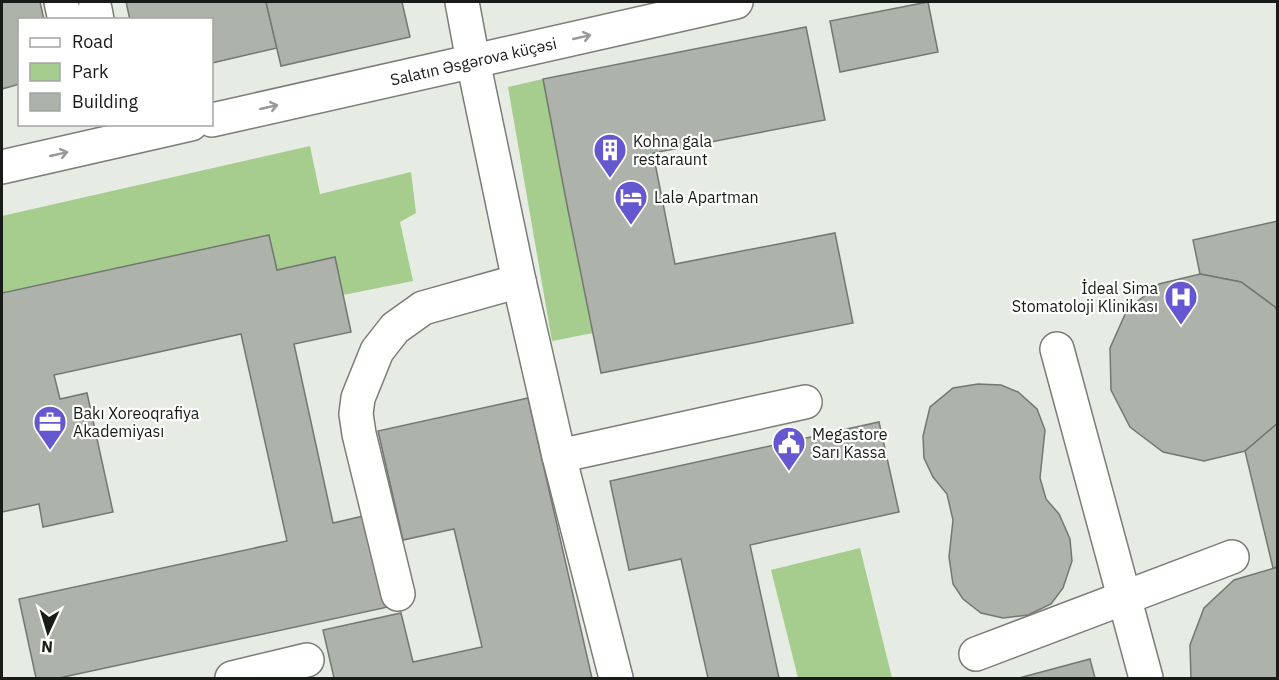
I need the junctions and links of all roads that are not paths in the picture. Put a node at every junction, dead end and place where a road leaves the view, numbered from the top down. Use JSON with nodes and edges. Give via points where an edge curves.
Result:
{"nodes":[{"id":1,"x":61,"y":2,"type":"edge"},
{"id":2,"x":462,"y":2,"type":"edge"},
{"id":3,"x":736,"y":2,"type":"edge"},
{"id":4,"x":86,"y":16,"type":"edge"},
{"id":5,"x":473,"y":61,"type":"junction"},
{"id":6,"x":213,"y":120,"type":"edge"},
{"id":7,"x":174,"y":126,"type":"edge"},
{"id":8,"x":107,"y":134,"type":"edge"},
{"id":9,"x":2,"y":167,"type":"edge"},
{"id":10,"x":519,"y":281,"type":"junction"},
{"id":11,"x":1057,"y":349,"type":"dead end"},
{"id":12,"x":805,"y":402,"type":"dead end"},
{"id":13,"x":559,"y":456,"type":"junction"},
{"id":14,"x":1232,"y":557,"type":"dead end"},
{"id":15,"x":398,"y":594,"type":"dead end"},
{"id":16,"x":1124,"y":597,"type":"junction"},
{"id":17,"x":976,"y":654,"type":"dead end"},
{"id":18,"x":308,"y":660,"type":"dead end"},
{"id":19,"x":232,"y":678,"type":"edge"},
{"id":20,"x":616,"y":678,"type":"edge"},
{"id":21,"x":1146,"y":678,"type":"edge"}],
"edges":[{"from":1,"to":4,"type":"main road"},
{"from":2,"to":5,"type":"main road"},
{"from":5,"to":3,"type":"main road","name":"Salatın Əsgərova küçəsi","one_way":true},
{"from":6,"to":5,"type":"main road","name":"Salatın Əsgərova küçəsi","one_way":true},
{"from":5,"to":10,"type":"main road"},
{"from":7,"to":8,"type":"main road"},
{"from":9,"to":8,"type":"main road","one_way":true},
{"from":10,"to":13,"type":"main road"},
{"from":10,"to":15,"type":"main road","via":[[423,308],[395,328],[377,351],[358,398],[359,434]]},
{"from":11,"to":16,"type":"main road"},
{"from":12,"to":13,"type":"main road"},
{"from":13,"to":20,"type":"main road"},
{"from":14,"to":16,"type":"main road"},
{"from":16,"to":17,"type":"main road"},
{"from":16,"to":21,"type":"main road"},
{"from":18,"to":19,"type":"main road"}]}
